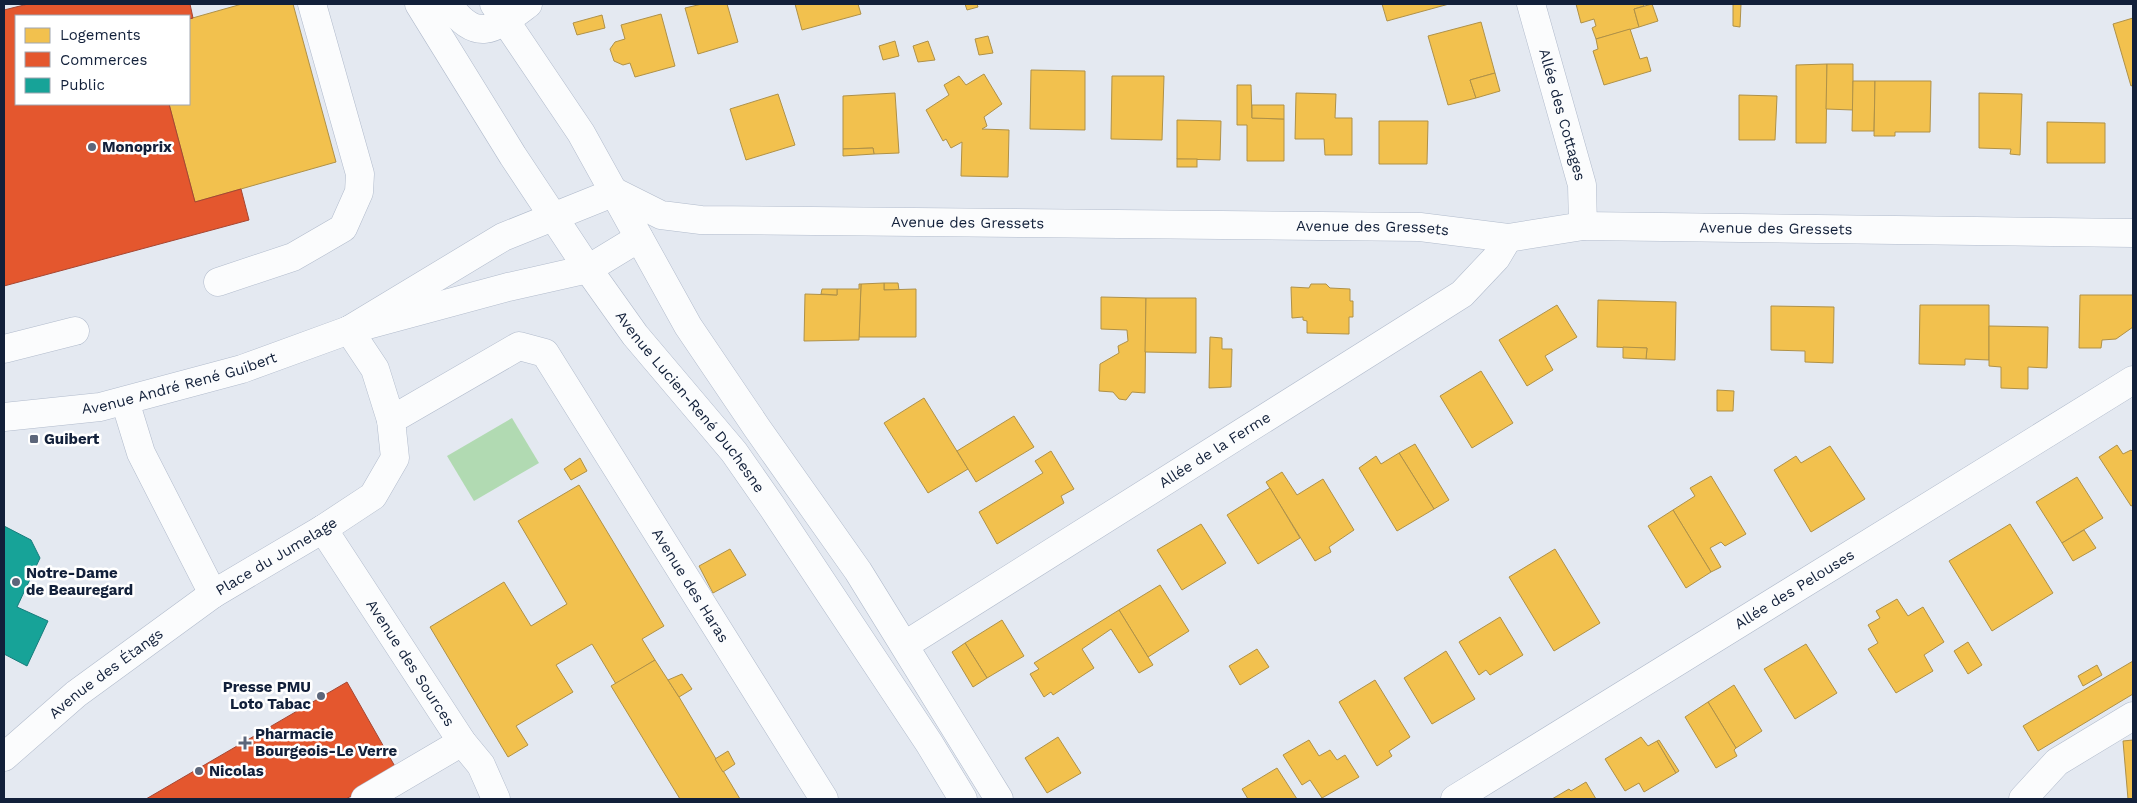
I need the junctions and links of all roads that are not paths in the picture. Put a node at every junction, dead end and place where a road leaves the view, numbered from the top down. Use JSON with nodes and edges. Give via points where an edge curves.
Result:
{"nodes":[{"id":1,"x":312,"y":4,"type":"edge"},
{"id":2,"x":419,"y":4,"type":"edge"},
{"id":3,"x":448,"y":4,"type":"edge"},
{"id":4,"x":528,"y":4,"type":"edge"},
{"id":5,"x":1531,"y":4,"type":"edge"},
{"id":6,"x":501,"y":12,"type":"edge"},
{"id":7,"x":615,"y":192,"type":"junction"},
{"id":8,"x":553,"y":218,"type":"junction"},
{"id":9,"x":1583,"y":226,"type":"junction"},
{"id":10,"x":2133,"y":233,"type":"edge"},
{"id":11,"x":639,"y":238,"type":"junction"},
{"id":12,"x":1508,"y":238,"type":"junction"},
{"id":13,"x":588,"y":269,"type":"junction"},
{"id":14,"x":218,"y":282,"type":"dead end"},
{"id":15,"x":349,"y":330,"type":"junction"},
{"id":16,"x":75,"y":331,"type":"dead end"},
{"id":17,"x":4,"y":350,"type":"edge"},
{"id":18,"x":2133,"y":380,"type":"edge"},
{"id":19,"x":125,"y":401,"type":"junction"},
{"id":20,"x":4,"y":417,"type":"edge"},
{"id":21,"x":391,"y":420,"type":"junction"},
{"id":22,"x":323,"y":529,"type":"junction"},
{"id":23,"x":213,"y":594,"type":"junction"},
{"id":24,"x":905,"y":645,"type":"junction"},
{"id":25,"x":2133,"y":716,"type":"edge"},
{"id":26,"x":462,"y":742,"type":"junction"},
{"id":27,"x":4,"y":758,"type":"edge"},
{"id":28,"x":365,"y":799,"type":"edge"},
{"id":29,"x":496,"y":799,"type":"edge"},
{"id":30,"x":824,"y":799,"type":"edge"},
{"id":31,"x":963,"y":799,"type":"edge"},
{"id":32,"x":999,"y":799,"type":"edge"},
{"id":33,"x":1455,"y":799,"type":"edge"},
{"id":34,"x":2023,"y":799,"type":"edge"}],
"edges":[{"from":1,"to":14,"type":"street","via":[[360,174],[354,207],[342,228],[292,257]]},
{"from":2,"to":8,"type":"street","name":"Avenue Lucien-René Duchesne"},
{"from":3,"to":6,"type":"street","via":[[460,21],[469,27],[485,29]]},
{"from":4,"to":6,"type":"street"},
{"from":5,"to":9,"type":"street","name":"Allée des Cottages","via":[[1582,185]]},
{"from":6,"to":7,"type":"street","via":[[582,132]]},
{"from":7,"to":8,"type":"street","name":"Avenue André René Guibert"},
{"from":7,"to":11,"type":"street"},
{"from":7,"to":12,"type":"street","name":"Avenue des Gressets","via":[[661,215],[693,219],[1420,227]]},
{"from":8,"to":13,"type":"street","name":"Avenue Lucien-René Duchesne"},
{"from":8,"to":15,"type":"street","name":"Avenue André René Guibert","via":[[503,237]]},
{"from":9,"to":10,"type":"street","name":"Avenue des Gressets"},
{"from":9,"to":12,"type":"street","name":"Avenue des Gressets"},
{"from":11,"to":13,"type":"street","name":"Avenue André René Guibert"},
{"from":11,"to":24,"type":"street","via":[[688,326],[858,571]]},
{"from":12,"to":24,"type":"street","name":"Allée de la Ferme","via":[[1496,258],[1462,294]]},
{"from":13,"to":15,"type":"street","name":"Avenue André René Guibert"},
{"from":13,"to":31,"type":"street","name":"Avenue Lucien-René Duchesne","via":[[635,335],[734,452]]},
{"from":15,"to":19,"type":"street","name":"Avenue André René Guibert","via":[[242,369]]},
{"from":15,"to":21,"type":"street","name":"Place du Jumelage","via":[[375,369]]},
{"from":16,"to":17,"type":"street"},
{"from":18,"to":33,"type":"street","name":"Allée des Pelouses"},
{"from":19,"to":20,"type":"street","name":"Avenue André René Guibert","via":[[100,407]]},
{"from":19,"to":23,"type":"street","name":"Place du Jumelage","via":[[141,453]]},
{"from":21,"to":22,"type":"street","name":"Place du Jumelage","via":[[395,458],[373,496]]},
{"from":21,"to":30,"type":"street","name":"Avenue des Haras","via":[[520,346],[546,352]]},
{"from":22,"to":23,"type":"street","name":"Place du Jumelage"},
{"from":22,"to":26,"type":"street","name":"Avenue des Sources"},
{"from":23,"to":27,"type":"street","name":"Avenue des Étangs","via":[[76,694]]},
{"from":24,"to":32,"type":"street"},
{"from":25,"to":34,"type":"street","via":[[2057,762]]},
{"from":26,"to":28,"type":"street"},
{"from":26,"to":29,"type":"street","name":"Avenue des Sources","via":[[481,766]]}]}
